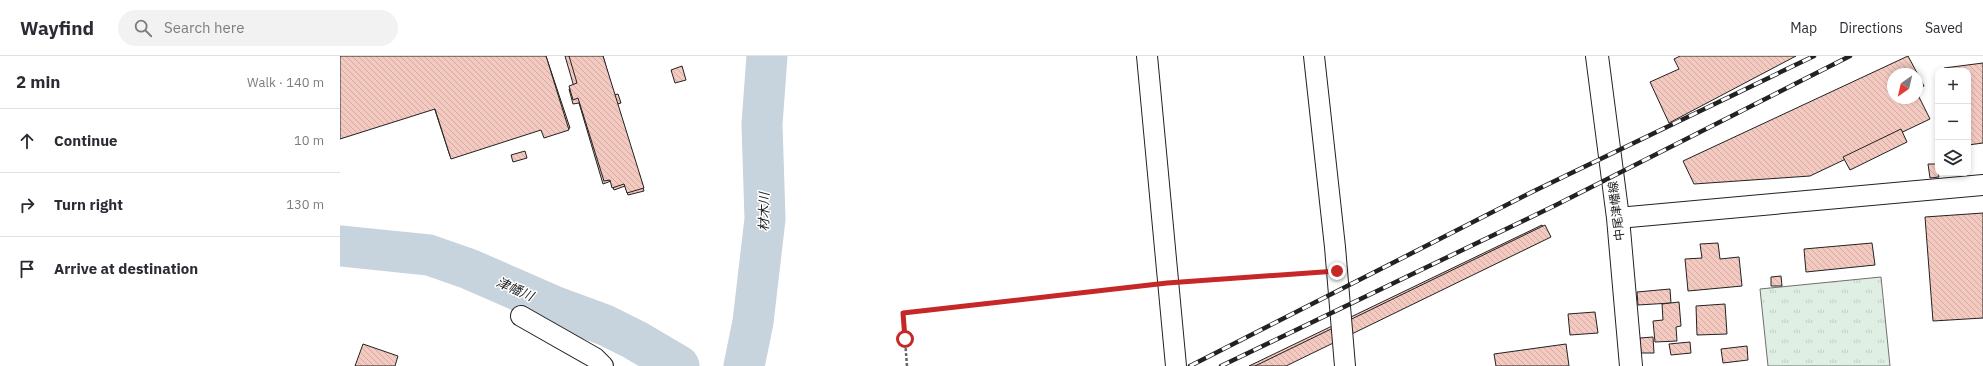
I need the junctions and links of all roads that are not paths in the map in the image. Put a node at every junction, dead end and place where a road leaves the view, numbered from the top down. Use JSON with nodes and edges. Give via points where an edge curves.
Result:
{"nodes":[{"id":1,"x":1147,"y":56,"type":"edge"},
{"id":2,"x":1314,"y":56,"type":"edge"},
{"id":3,"x":1597,"y":56,"type":"edge"},
{"id":4,"x":1983,"y":185,"type":"edge"},
{"id":5,"x":1618,"y":218,"type":"junction"},
{"id":6,"x":521,"y":316,"type":"dead end"},
{"id":7,"x":603,"y":366,"type":"edge"},
{"id":8,"x":1176,"y":366,"type":"edge"},
{"id":9,"x":1345,"y":366,"type":"edge"},
{"id":10,"x":1631,"y":366,"type":"edge"}],
"edges":[{"from":1,"to":8,"type":"street"},
{"from":2,"to":9,"type":"street"},
{"from":3,"to":5,"type":"main road","name":"中尾津幡線"},
{"from":4,"to":5,"type":"street"},
{"from":5,"to":10,"type":"main road","name":"中尾津幡線"},
{"from":6,"to":7,"type":"street","via":[[595,358]]}]}
